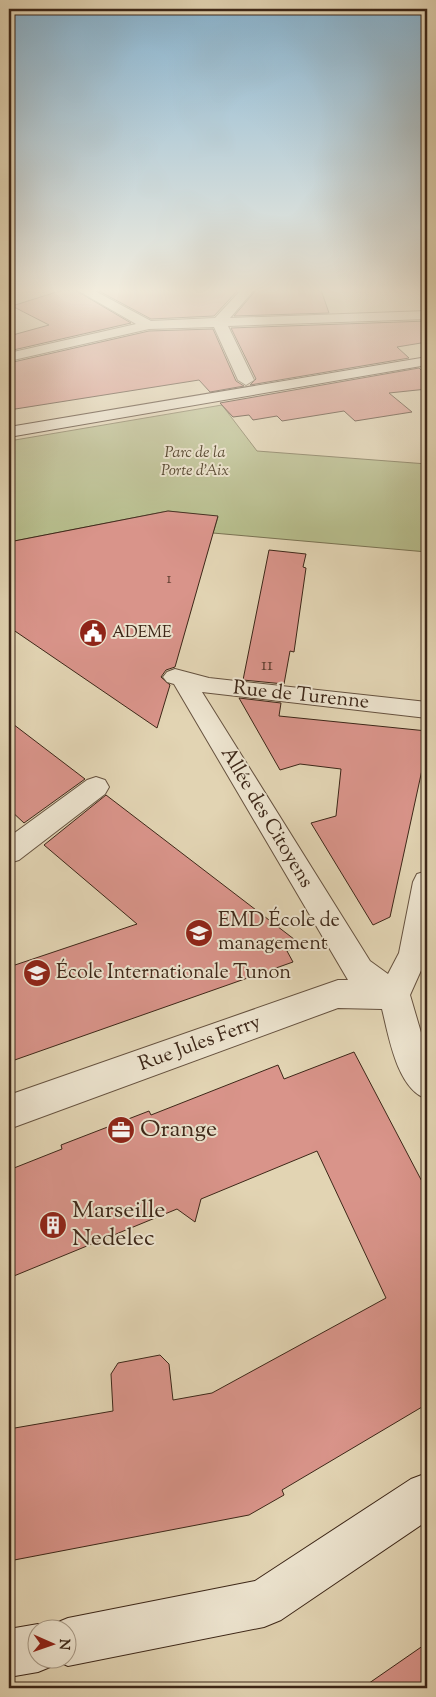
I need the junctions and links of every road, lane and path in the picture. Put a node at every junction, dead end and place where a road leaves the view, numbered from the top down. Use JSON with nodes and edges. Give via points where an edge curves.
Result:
{"nodes":[{"id":1,"x":241,"y":369,"type":"edge"},
{"id":2,"x":311,"y":369,"type":"edge"},
{"id":3,"x":379,"y":369,"type":"edge"},
{"id":4,"x":246,"y":380,"type":"junction"},
{"id":5,"x":9,"y":419,"type":"edge"},
{"id":6,"x":9,"y":432,"type":"edge"},
{"id":7,"x":179,"y":678,"type":"joint"},
{"id":8,"x":427,"y":710,"type":"edge"},
{"id":9,"x":96,"y":787,"type":"dead end"},
{"id":10,"x":9,"y":852,"type":"edge"},
{"id":11,"x":427,"y":882,"type":"edge"},
{"id":12,"x":394,"y":995,"type":"junction"},
{"id":13,"x":427,"y":1083,"type":"edge"},
{"id":14,"x":9,"y":1112,"type":"edge"},
{"id":15,"x":427,"y":1495,"type":"edge"},
{"id":16,"x":78,"y":1640,"type":"edge"},
{"id":17,"x":28,"y":1650,"type":"edge"},
{"id":18,"x":9,"y":1653,"type":"edge"}],
"edges":[{"from":1,"to":4,"type":"street"},
{"from":2,"to":4,"type":"street"},
{"from":3,"to":6,"type":"street"},
{"from":4,"to":5,"type":"street"},
{"from":7,"to":8,"type":"street","name":"Rue de Turenne","via":[[209,686]]},
{"from":7,"to":12,"type":"street","name":"Allée des Citoyens","via":[[358,972]]},
{"from":9,"to":10,"type":"street"},
{"from":11,"to":12,"type":"street","via":[[414,953]]},
{"from":12,"to":13,"type":"street","via":[[410,1055]]},
{"from":12,"to":14,"type":"street","name":"Rue Jules Ferry","via":[[338,994]]},
{"from":15,"to":16,"type":"street","via":[[264,1603]]},
{"from":17,"to":18,"type":"street"}]}
